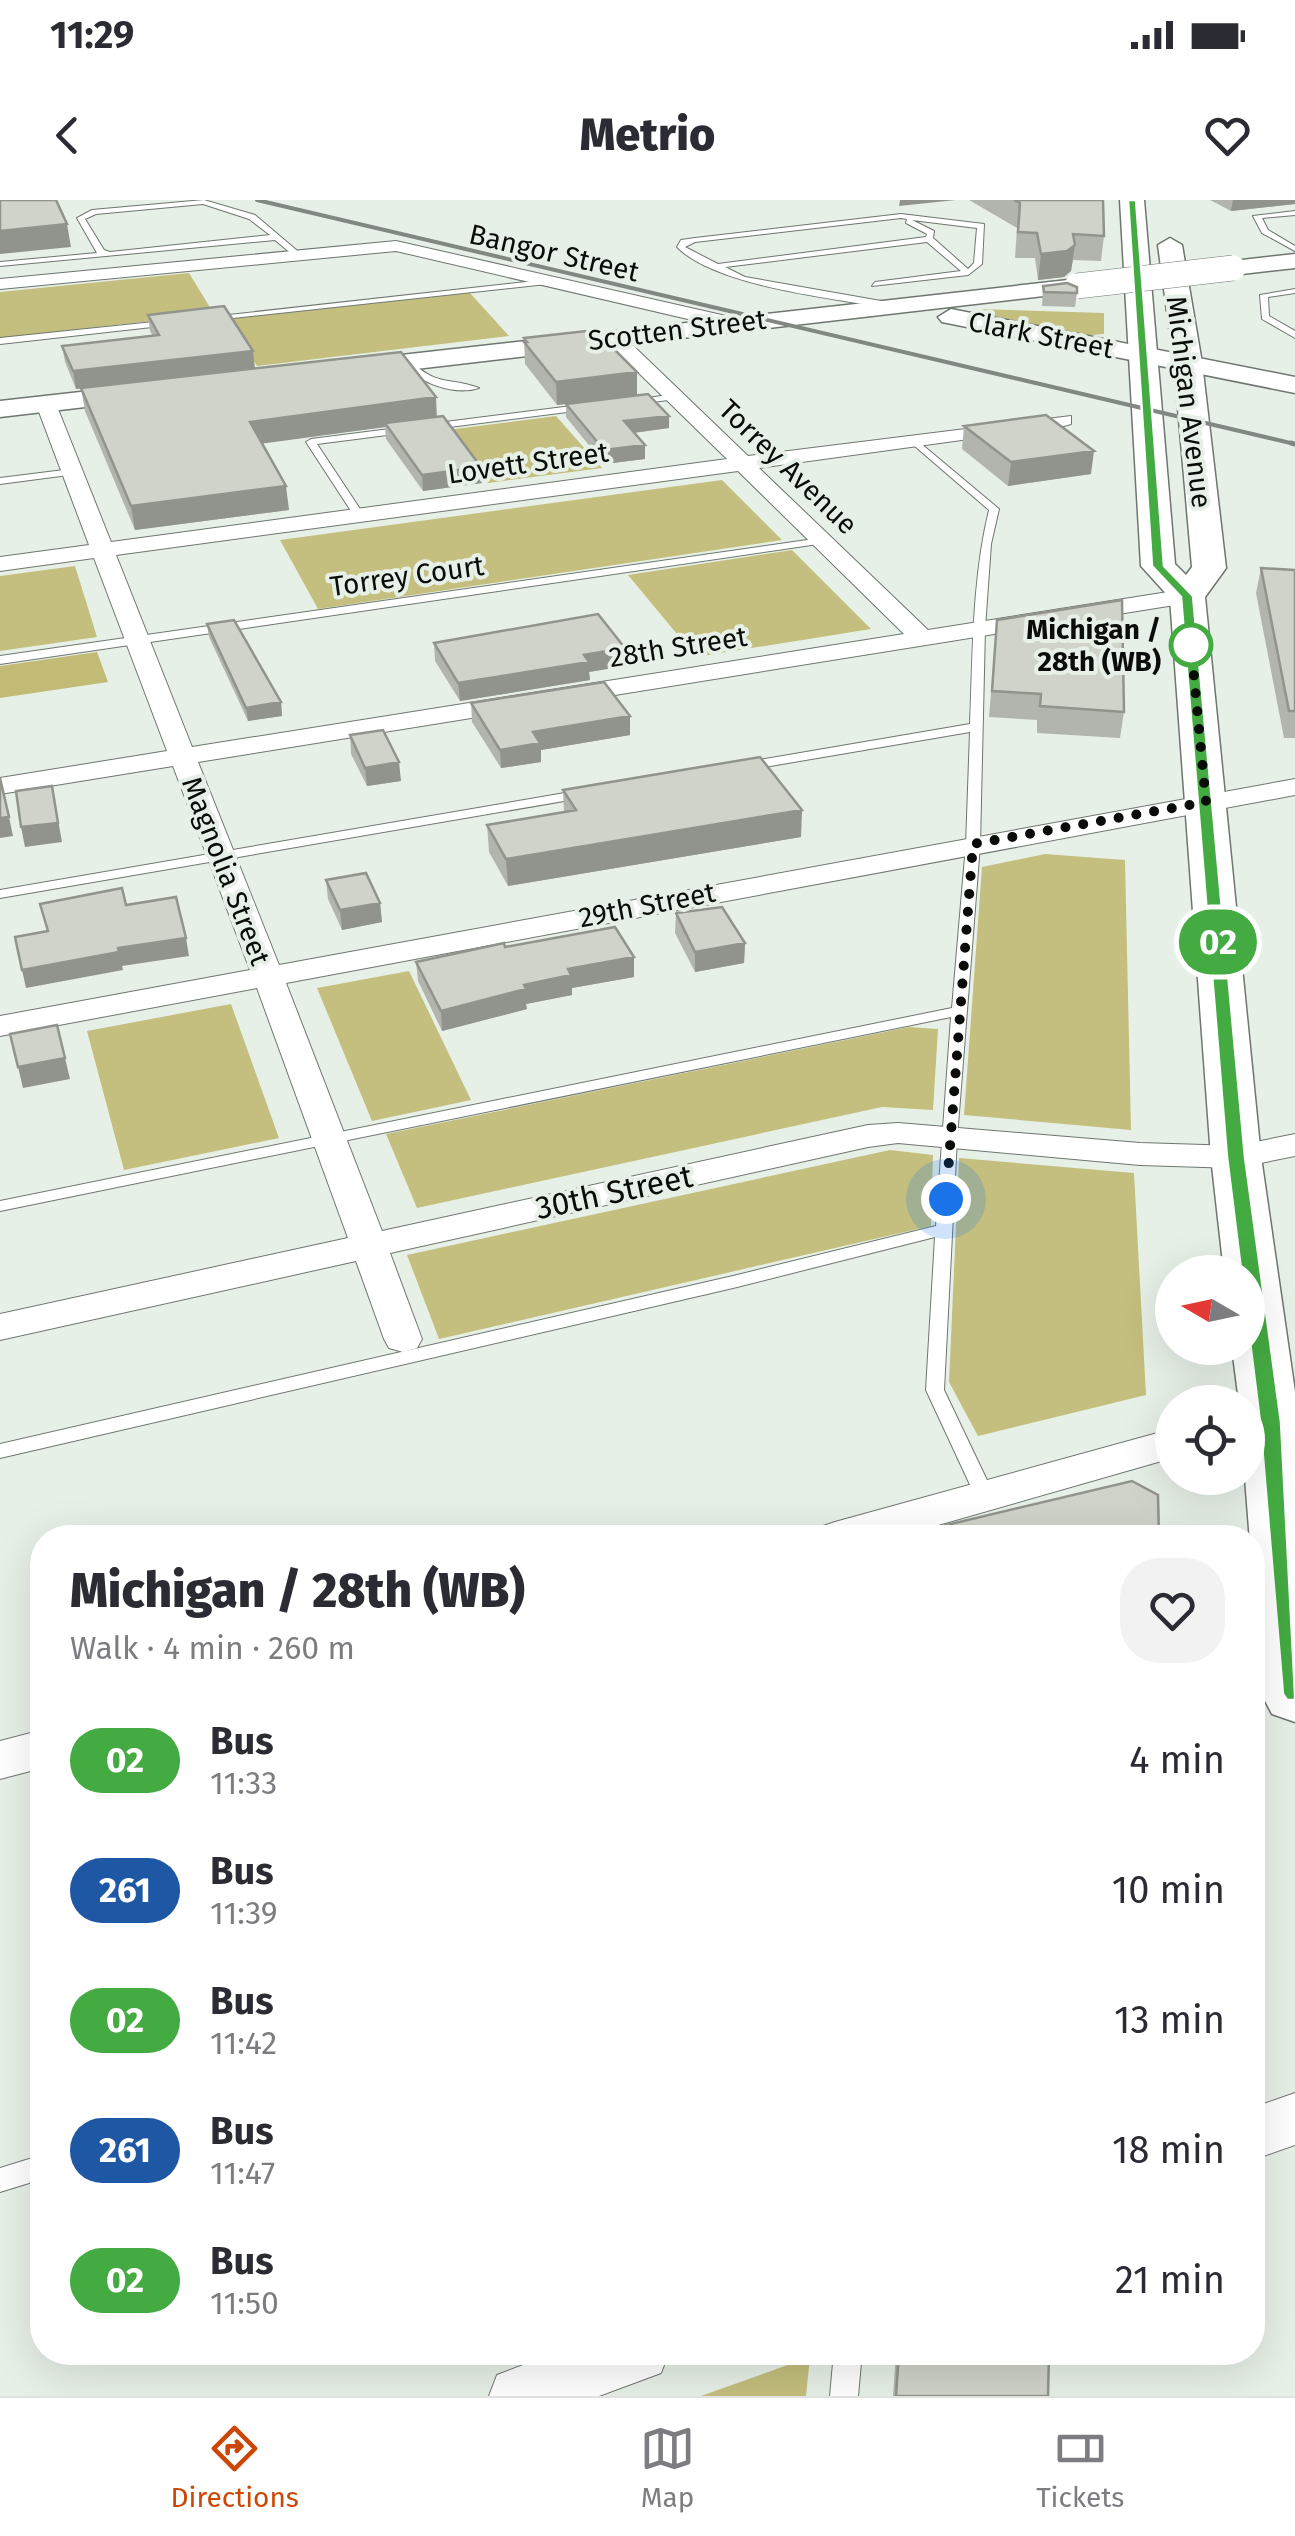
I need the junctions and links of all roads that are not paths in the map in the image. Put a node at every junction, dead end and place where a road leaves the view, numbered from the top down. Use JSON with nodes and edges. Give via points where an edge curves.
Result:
{"nodes":[{"id":1,"x":1132,"y":200,"type":"edge"},
{"id":2,"x":1295,"y":213,"type":"edge"},
{"id":3,"x":1166,"y":215,"type":"dead end"},
{"id":4,"x":901,"y":216,"type":"junction"},
{"id":5,"x":276,"y":237,"type":"junction"},
{"id":6,"x":929,"y":239,"type":"junction"},
{"id":7,"x":1295,"y":249,"type":"edge"},
{"id":8,"x":110,"y":254,"type":"junction"},
{"id":9,"x":297,"y":254,"type":"junction"},
{"id":10,"x":1295,"y":261,"type":"edge"},
{"id":11,"x":0,"y":264,"type":"edge"},
{"id":12,"x":722,"y":265,"type":"junction"},
{"id":13,"x":968,"y":272,"type":"junction"},
{"id":14,"x":553,"y":281,"type":"junction"},
{"id":15,"x":0,"y":284,"type":"edge"},
{"id":16,"x":875,"y":284,"type":"dead end"},
{"id":17,"x":1295,"y":291,"type":"edge"},
{"id":18,"x":1282,"y":293,"type":"junction"},
{"id":19,"x":1295,"y":300,"type":"edge"},
{"id":20,"x":905,"y":308,"type":"junction"},
{"id":21,"x":198,"y":319,"type":"edge"},
{"id":22,"x":178,"y":322,"type":"edge"},
{"id":23,"x":735,"y":324,"type":"junction"},
{"id":24,"x":1295,"y":335,"type":"edge"},
{"id":25,"x":614,"y":338,"type":"junction"},
{"id":26,"x":0,"y":341,"type":"edge"},
{"id":27,"x":1145,"y":356,"type":"junction"},
{"id":28,"x":408,"y":362,"type":"junction"},
{"id":29,"x":1188,"y":364,"type":"junction"},
{"id":30,"x":312,"y":373,"type":"edge"},
{"id":31,"x":1295,"y":384,"type":"edge"},
{"id":32,"x":179,"y":388,"type":"edge"},
{"id":33,"x":474,"y":388,"type":"dead end"},
{"id":34,"x":673,"y":396,"type":"junction"},
{"id":35,"x":46,"y":404,"type":"junction"},
{"id":36,"x":616,"y":404,"type":"edge"},
{"id":37,"x":597,"y":406,"type":"edge"},
{"id":38,"x":0,"y":409,"type":"edge"},
{"id":39,"x":1064,"y":420,"type":"dead end"},
{"id":40,"x":913,"y":440,"type":"junction"},
{"id":41,"x":742,"y":464,"type":"junction"},
{"id":42,"x":72,"y":472,"type":"junction"},
{"id":43,"x":0,"y":481,"type":"edge"},
{"id":44,"x":359,"y":516,"type":"junction"},
{"id":45,"x":821,"y":541,"type":"junction"},
{"id":46,"x":102,"y":550,"type":"junction"},
{"id":47,"x":0,"y":564,"type":"edge"},
{"id":48,"x":1187,"y":596,"type":"junction"},
{"id":49,"x":980,"y":628,"type":"junction"},
{"id":50,"x":922,"y":638,"type":"junction"},
{"id":51,"x":136,"y":640,"type":"junction"},
{"id":52,"x":0,"y":660,"type":"edge"},
{"id":53,"x":978,"y":727,"type":"junction"},
{"id":54,"x":182,"y":757,"type":"junction"},
{"id":55,"x":725,"y":770,"type":"edge"},
{"id":56,"x":0,"y":786,"type":"edge"},
{"id":57,"x":1295,"y":787,"type":"edge"},
{"id":58,"x":608,"y":790,"type":"edge"},
{"id":59,"x":1206,"y":802,"type":"junction"},
{"id":60,"x":973,"y":844,"type":"junction"},
{"id":61,"x":220,"y":856,"type":"junction"},
{"id":62,"x":0,"y":894,"type":"edge"},
{"id":63,"x":267,"y":976,"type":"junction"},
{"id":64,"x":959,"y":1012,"type":"junction"},
{"id":65,"x":0,"y":1026,"type":"edge"},
{"id":66,"x":330,"y":1137,"type":"junction"},
{"id":67,"x":949,"y":1138,"type":"junction"},
{"id":68,"x":1295,"y":1145,"type":"edge"},
{"id":69,"x":1236,"y":1157,"type":"junction"},
{"id":70,"x":0,"y":1206,"type":"edge"},
{"id":71,"x":944,"y":1229,"type":"junction"},
{"id":72,"x":370,"y":1246,"type":"junction"},
{"id":73,"x":0,"y":1327,"type":"edge"},
{"id":74,"x":403,"y":1339,"type":"dead end"},
{"id":75,"x":1256,"y":1385,"type":"edge"},
{"id":76,"x":1155,"y":1449,"type":"edge"},
{"id":77,"x":0,"y":1451,"type":"edge"},
{"id":78,"x":1265,"y":1469,"type":"edge"},
{"id":79,"x":985,"y":1497,"type":"junction"},
{"id":80,"x":917,"y":1525,"type":"edge"},
{"id":81,"x":1295,"y":1695,"type":"edge"},
{"id":82,"x":30,"y":1752,"type":"edge"},
{"id":83,"x":0,"y":1760,"type":"edge"},
{"id":84,"x":1295,"y":2119,"type":"edge"},
{"id":85,"x":1265,"y":2129,"type":"edge"},
{"id":86,"x":30,"y":2171,"type":"edge"},
{"id":87,"x":0,"y":2180,"type":"edge"},
{"id":88,"x":604,"y":2365,"type":"edge"},
{"id":89,"x":847,"y":2365,"type":"edge"},
{"id":90,"x":518,"y":2396,"type":"edge"},
{"id":91,"x":844,"y":2396,"type":"edge"}],
"edges":[{"from":1,"to":27,"type":"main road","name":"Michigan Avenue"},
{"from":2,"to":7,"type":"lane","via":[[1257,216],[1265,231]]},
{"from":3,"to":29,"type":"main road","name":"Michigan Avenue"},
{"from":4,"to":6,"type":"lane","via":[[931,234]]},
{"from":4,"to":12,"type":"lane","via":[[681,247]]},
{"from":4,"to":13,"type":"lane","via":[[981,226],[978,264]]},
{"from":5,"to":8,"type":"lane"},
{"from":5,"to":8,"type":"lane","via":[[252,217],[203,202],[84,214],[101,252]]},
{"from":5,"to":9,"type":"lane"},
{"from":6,"to":12,"type":"lane"},
{"from":6,"to":13,"type":"lane"},
{"from":8,"to":11,"type":"lane"},
{"from":9,"to":14,"type":"street","name":"Bangor Street","via":[[406,247]]},
{"from":9,"to":15,"type":"street","name":"Bangor Street"},
{"from":10,"to":20,"type":"street","name":"Scotten Street","bridge":true},
{"from":12,"to":20,"type":"lane","via":[[743,278]]},
{"from":13,"to":16,"type":"lane"},
{"from":14,"to":21,"type":"lane"},
{"from":14,"to":23,"type":"street","name":"Bangor Street"},
{"from":17,"to":18,"type":"lane"},
{"from":18,"to":19,"type":"lane"},
{"from":18,"to":24,"type":"lane","via":[[1264,295],[1264,318]]},
{"from":20,"to":23,"type":"street","name":"Scotten Street"},
{"from":20,"to":27,"type":"street","name":"Clark Street"},
{"from":22,"to":26,"type":"lane"},
{"from":23,"to":25,"type":"street","name":"Scotten Street"},
{"from":25,"to":28,"type":"street","name":"Scotten Street"},
{"from":25,"to":34,"type":"street","name":"Torrey Avenue"},
{"from":27,"to":29,"type":"street","name":"Clark Street"},
{"from":27,"to":48,"type":"main road","name":"Michigan Avenue","via":[[1158,566]]},
{"from":28,"to":30,"type":"street","name":"Scotten Street"},
{"from":28,"to":33,"type":"lane","via":[[441,385]]},
{"from":29,"to":31,"type":"street","name":"Clark Street"},
{"from":29,"to":48,"type":"main road","name":"Michigan Avenue","via":[[1209,568]]},
{"from":32,"to":35,"type":"street"},
{"from":34,"to":36,"type":"lane"},
{"from":34,"to":41,"type":"street","name":"Torrey Avenue"},
{"from":35,"to":38,"type":"street"},
{"from":35,"to":42,"type":"street","name":"Magnolia Street"},
{"from":37,"to":44,"type":"lane","via":[[311,442]]},
{"from":39,"to":40,"type":"street","name":"Lovett Street"},
{"from":40,"to":41,"type":"street","name":"Lovett Street"},
{"from":40,"to":49,"type":"lane","via":[[994,509]]},
{"from":41,"to":44,"type":"street","name":"Lovett Street"},
{"from":41,"to":45,"type":"street","name":"Torrey Avenue"},
{"from":42,"to":43,"type":"lane"},
{"from":42,"to":46,"type":"street","name":"Magnolia Street"},
{"from":44,"to":46,"type":"street","name":"Lovett Street"},
{"from":45,"to":50,"type":"street","name":"Torrey Avenue"},
{"from":45,"to":51,"type":"lane","name":"Torrey Court"},
{"from":46,"to":47,"type":"street","name":"Lovett Street"},
{"from":46,"to":51,"type":"street","name":"Magnolia Street"},
{"from":48,"to":49,"type":"street","name":"28th Street"},
{"from":48,"to":59,"type":"main road"},
{"from":49,"to":50,"type":"street","name":"28th Street"},
{"from":49,"to":53,"type":"lane"},
{"from":50,"to":54,"type":"street","name":"28th Street"},
{"from":51,"to":52,"type":"lane","name":"Torrey Court"},
{"from":51,"to":54,"type":"street","name":"Magnolia Street"},
{"from":53,"to":55,"type":"lane"},
{"from":53,"to":60,"type":"lane"},
{"from":54,"to":56,"type":"street","name":"28th Street"},
{"from":54,"to":61,"type":"street","name":"Magnolia Street"},
{"from":57,"to":59,"type":"street","name":"29th Street"},
{"from":58,"to":61,"type":"lane"},
{"from":59,"to":60,"type":"street","name":"29th Street"},
{"from":59,"to":69,"type":"main road"},
{"from":60,"to":63,"type":"street","name":"29th Street"},
{"from":60,"to":64,"type":"lane"},
{"from":61,"to":62,"type":"lane"},
{"from":61,"to":63,"type":"street","name":"Magnolia Street"},
{"from":63,"to":65,"type":"street","name":"29th Street"},
{"from":63,"to":66,"type":"street","name":"Magnolia Street"},
{"from":64,"to":66,"type":"lane"},
{"from":64,"to":67,"type":"lane"},
{"from":66,"to":70,"type":"lane"},
{"from":66,"to":72,"type":"street","name":"Magnolia Street"},
{"from":67,"to":69,"type":"street","name":"30th Street"},
{"from":67,"to":71,"type":"lane"},
{"from":67,"to":72,"type":"street","name":"30th Street","via":[[868,1136]]},
{"from":68,"to":69,"type":"street","name":"30th Street"},
{"from":69,"to":75,"type":"main road"},
{"from":71,"to":77,"type":"lane"},
{"from":71,"to":79,"type":"lane","via":[[935,1390]]},
{"from":72,"to":73,"type":"street","name":"30th Street"},
{"from":72,"to":74,"type":"street","name":"Magnolia Street"},
{"from":76,"to":79,"type":"street"},
{"from":78,"to":81,"type":"main road"},
{"from":79,"to":80,"type":"street"},
{"from":82,"to":83,"type":"street"},
{"from":84,"to":85,"type":"street"},
{"from":86,"to":87,"type":"lane"},
{"from":88,"to":90,"type":"street"},
{"from":89,"to":91,"type":"lane"}]}
